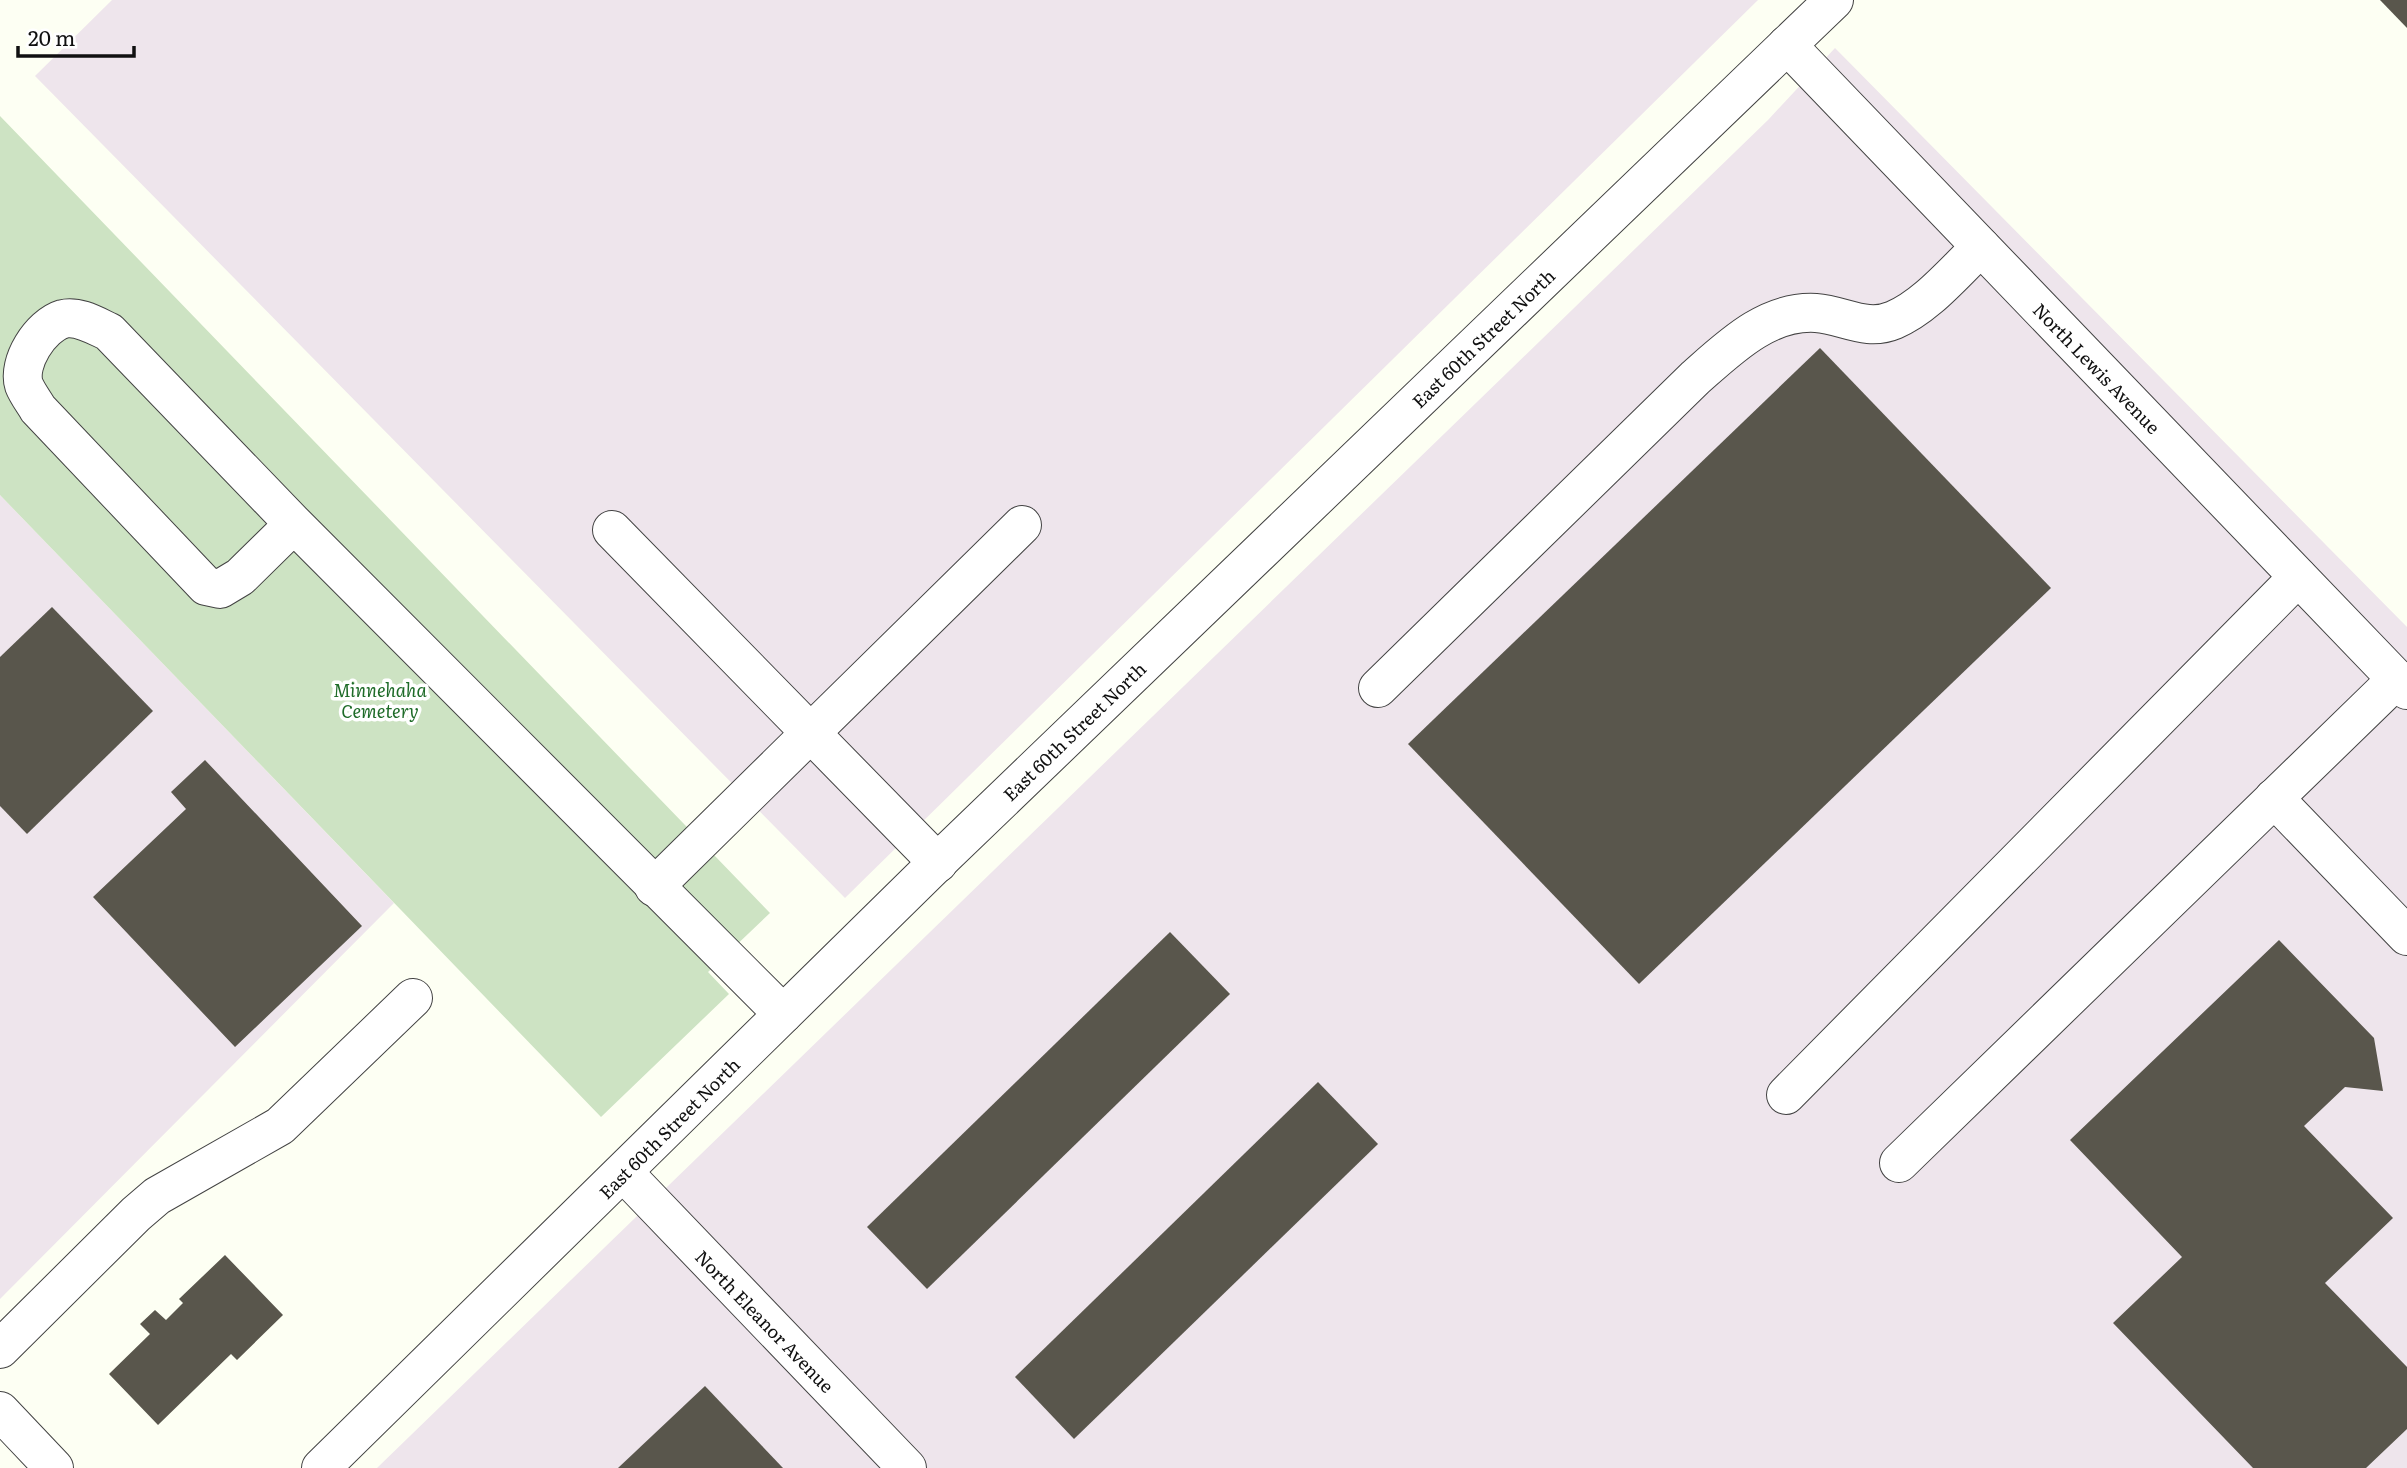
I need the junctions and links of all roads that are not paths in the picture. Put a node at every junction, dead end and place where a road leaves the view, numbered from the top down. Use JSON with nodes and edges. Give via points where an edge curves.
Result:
{"nodes":[{"id":1,"x":1834,"y":0,"type":"edge"},
{"id":2,"x":1787,"y":45,"type":"junction"},
{"id":3,"x":1981,"y":247,"type":"junction"},
{"id":4,"x":294,"y":524,"type":"junction"},
{"id":5,"x":1022,"y":525,"type":"dead end"},
{"id":6,"x":612,"y":530,"type":"dead end"},
{"id":7,"x":2298,"y":577,"type":"junction"},
{"id":8,"x":2402,"y":684,"type":"edge"},
{"id":9,"x":1378,"y":688,"type":"dead end"},
{"id":10,"x":811,"y":733,"type":"junction"},
{"id":11,"x":2274,"y":798,"type":"junction"},
{"id":12,"x":938,"y":863,"type":"junction"},
{"id":13,"x":654,"y":887,"type":"junction"},
{"id":14,"x":2407,"y":936,"type":"edge"},
{"id":15,"x":413,"y":998,"type":"dead end"},
{"id":16,"x":783,"y":1014,"type":"junction"},
{"id":17,"x":1786,"y":1095,"type":"dead end"},
{"id":18,"x":1899,"y":1163,"type":"dead end"},
{"id":19,"x":624,"y":1173,"type":"junction"},
{"id":20,"x":0,"y":1349,"type":"edge"},
{"id":21,"x":0,"y":1411,"type":"edge"},
{"id":22,"x":54,"y":1468,"type":"edge"},
{"id":23,"x":321,"y":1468,"type":"edge"},
{"id":24,"x":907,"y":1468,"type":"edge"}],
"edges":[{"from":1,"to":2,"type":"street","name":"East 60th Street North"},
{"from":2,"to":3,"type":"street","name":"North Lewis Avenue"},
{"from":2,"to":12,"type":"street","name":"East 60th Street North"},
{"from":3,"to":7,"type":"street","name":"North Lewis Avenue"},
{"from":3,"to":9,"type":"street","via":[[1912,310],[1893,320],[1868,326],[1815,313],[1776,320],[1740,338]]},
{"from":4,"to":4,"type":"street","via":[[109,332],[85,320],[63,319],[40,335],[26,360],[23,384],[38,409],[206,586],[220,589],[240,577]]},
{"from":4,"to":13,"type":"street"},
{"from":5,"to":10,"type":"street"},
{"from":6,"to":10,"type":"street"},
{"from":7,"to":8,"type":"street","name":"North Lewis Avenue"},
{"from":7,"to":17,"type":"street"},
{"from":8,"to":11,"type":"street"},
{"from":10,"to":12,"type":"street"},
{"from":10,"to":13,"type":"street"},
{"from":11,"to":14,"type":"street"},
{"from":11,"to":18,"type":"street"},
{"from":12,"to":16,"type":"street","name":"East 60th Street North"},
{"from":13,"to":16,"type":"street"},
{"from":15,"to":20,"type":"street","via":[[279,1126],[157,1196]]},
{"from":16,"to":19,"type":"street","name":"East 60th Street North"},
{"from":19,"to":23,"type":"street","name":"East 60th Street North"},
{"from":19,"to":24,"type":"street","name":"North Eleanor Avenue"},
{"from":21,"to":22,"type":"street"}]}
